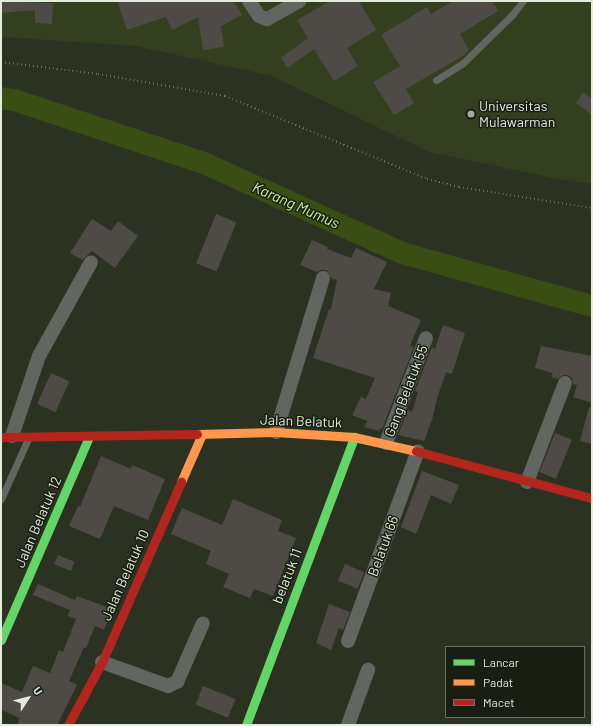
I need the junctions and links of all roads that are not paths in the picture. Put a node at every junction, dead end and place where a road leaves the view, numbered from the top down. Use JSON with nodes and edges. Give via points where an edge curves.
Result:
{"nodes":[{"id":1,"x":249,"y":1,"type":"edge"},
{"id":2,"x":300,"y":1,"type":"edge"},
{"id":3,"x":523,"y":1,"type":"edge"},
{"id":4,"x":436,"y":80,"type":"dead end"},
{"id":5,"x":91,"y":262,"type":"dead end"},
{"id":6,"x":323,"y":278,"type":"dead end"},
{"id":7,"x":426,"y":338,"type":"dead end"},
{"id":8,"x":565,"y":383,"type":"dead end"},
{"id":9,"x":276,"y":432,"type":"junction"},
{"id":10,"x":202,"y":434,"type":"junction"},
{"id":11,"x":6,"y":436,"type":"edge"},
{"id":12,"x":29,"y":436,"type":"junction"},
{"id":13,"x":89,"y":437,"type":"junction"},
{"id":14,"x":354,"y":437,"type":"junction"},
{"id":15,"x":386,"y":444,"type":"junction"},
{"id":16,"x":418,"y":451,"type":"junction"},
{"id":17,"x":527,"y":482,"type":"junction"},
{"id":18,"x":592,"y":498,"type":"edge"},
{"id":19,"x":1,"y":499,"type":"edge"},
{"id":20,"x":5,"y":622,"type":"edge"},
{"id":21,"x":203,"y":623,"type":"dead end"},
{"id":22,"x":1,"y":640,"type":"edge"},
{"id":23,"x":348,"y":641,"type":"dead end"},
{"id":24,"x":102,"y":662,"type":"junction"},
{"id":25,"x":368,"y":670,"type":"dead end"},
{"id":26,"x":68,"y":725,"type":"edge"},
{"id":27,"x":246,"y":725,"type":"edge"},
{"id":28,"x":348,"y":725,"type":"edge"}],
"edges":[{"from":1,"to":2,"type":"street","via":[[259,16],[267,19]]},
{"from":3,"to":4,"type":"lane","via":[[463,63]]},
{"from":5,"to":11,"type":"street","via":[[39,356]]},
{"from":6,"to":9,"type":"street"},
{"from":7,"to":15,"type":"street","name":"Gang Belatuk 55"},
{"from":8,"to":17,"type":"street"},
{"from":9,"to":10,"type":"street","name":"Jalan Belatuk"},
{"from":9,"to":14,"type":"street","name":"Jalan Belatuk"},
{"from":10,"to":13,"type":"street","name":"Jalan Belatuk"},
{"from":10,"to":24,"type":"street","name":"Jalan Belatuk 10"},
{"from":11,"to":12,"type":"street","name":"Jalan Belatuk"},
{"from":12,"to":13,"type":"street","name":"Jalan Belatuk"},
{"from":12,"to":19,"type":"lane"},
{"from":13,"to":20,"type":"street","name":"Jalan Belatuk 12"},
{"from":14,"to":15,"type":"street","name":"Jalan Belatuk"},
{"from":14,"to":27,"type":"street","name":"belatuk 11"},
{"from":15,"to":16,"type":"street","name":"Jalan Belatuk"},
{"from":16,"to":17,"type":"street","name":"Jalan Belatuk"},
{"from":16,"to":23,"type":"street","name":"Belatuk 66"},
{"from":17,"to":18,"type":"street","name":"Jalan Belatuk"},
{"from":20,"to":22,"type":"street","name":"Jalan Belatuk 12"},
{"from":21,"to":24,"type":"street","via":[[177,682],[168,686]]},
{"from":24,"to":26,"type":"street","name":"Jalan Belatuk 10"},
{"from":25,"to":28,"type":"street"}]}
